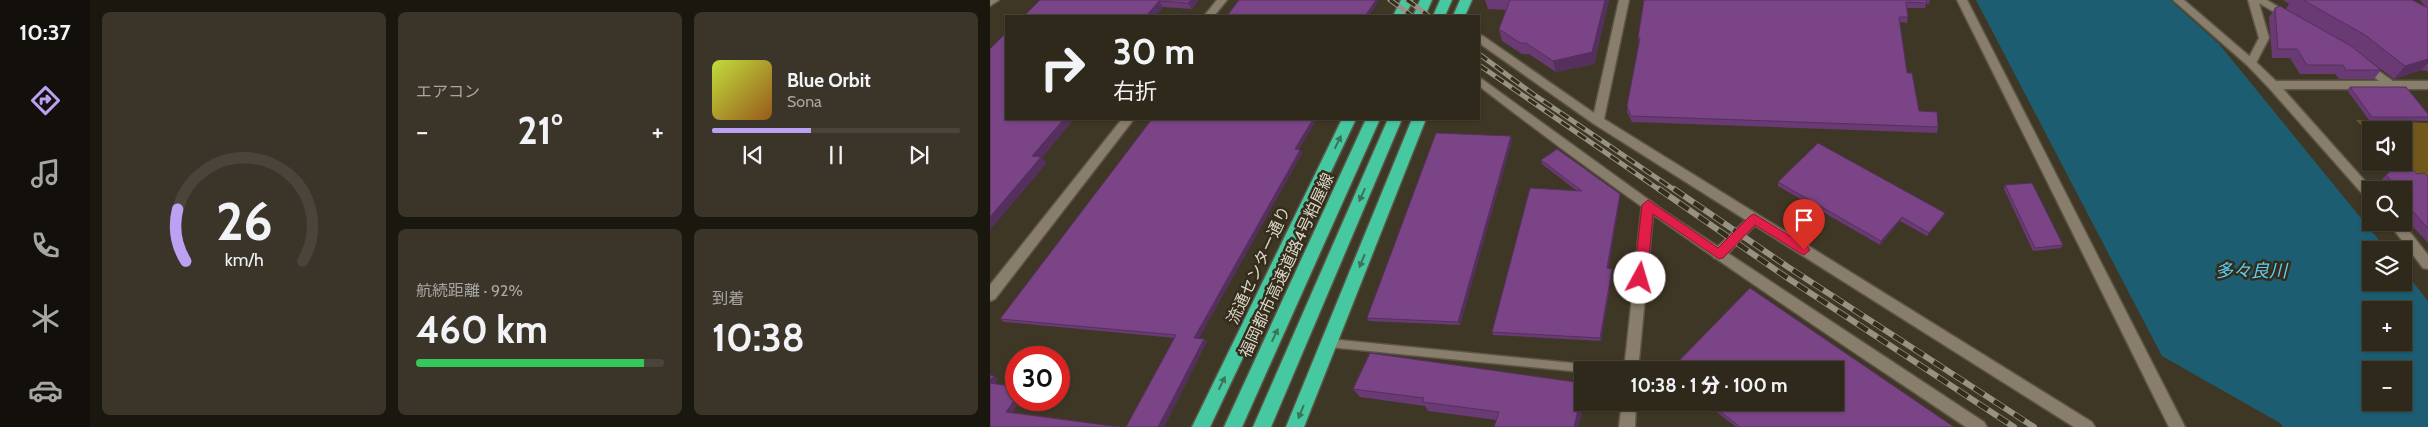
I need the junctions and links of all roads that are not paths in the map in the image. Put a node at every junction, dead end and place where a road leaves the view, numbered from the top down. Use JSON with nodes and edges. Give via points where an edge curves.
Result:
{"nodes":[{"id":1,"x":994,"y":0,"type":"edge"},
{"id":2,"x":1222,"y":0,"type":"edge"},
{"id":3,"x":1407,"y":0,"type":"edge"},
{"id":4,"x":1426,"y":0,"type":"edge"},
{"id":5,"x":1446,"y":0,"type":"edge"},
{"id":6,"x":1466,"y":0,"type":"edge"},
{"id":7,"x":1624,"y":0,"type":"edge"},
{"id":8,"x":1962,"y":0,"type":"edge"},
{"id":9,"x":2178,"y":0,"type":"edge"},
{"id":10,"x":2253,"y":0,"type":"edge"},
{"id":11,"x":2260,"y":0,"type":"edge"},
{"id":12,"x":990,"y":3,"type":"edge"},
{"id":13,"x":1210,"y":15,"type":"edge"},
{"id":14,"x":1400,"y":15,"type":"edge"},
{"id":15,"x":1419,"y":15,"type":"edge"},
{"id":16,"x":1439,"y":15,"type":"edge"},
{"id":17,"x":1459,"y":15,"type":"edge"},
{"id":18,"x":2300,"y":24,"type":"edge"},
{"id":19,"x":1480,"y":39,"type":"edge"},
{"id":20,"x":2356,"y":57,"type":"edge"},
{"id":21,"x":2251,"y":63,"type":"junction"},
{"id":22,"x":1480,"y":83,"type":"edge"},
{"id":23,"x":2273,"y":85,"type":"junction"},
{"id":24,"x":2390,"y":85,"type":"junction"},
{"id":25,"x":2428,"y":85,"type":"edge"},
{"id":26,"x":1127,"y":120,"type":"edge"},
{"id":27,"x":1349,"y":120,"type":"edge"},
{"id":28,"x":1373,"y":120,"type":"edge"},
{"id":29,"x":1395,"y":120,"type":"edge"},
{"id":30,"x":1419,"y":120,"type":"edge"},
{"id":31,"x":1598,"y":122,"type":"junction"},
{"id":32,"x":2362,"y":186,"type":"edge"},
{"id":33,"x":1648,"y":205,"type":"junction"},
{"id":34,"x":1754,"y":219,"type":"junction"},
{"id":35,"x":2401,"y":231,"type":"edge"},
{"id":36,"x":1719,"y":254,"type":"junction"},
{"id":37,"x":2428,"y":264,"type":"edge"},
{"id":38,"x":990,"y":295,"type":"edge"},
{"id":39,"x":1329,"y":343,"type":"junction"},
{"id":40,"x":1633,"y":361,"type":"edge"},
{"id":41,"x":1574,"y":367,"type":"edge"},
{"id":42,"x":1628,"y":411,"type":"edge"},
{"id":43,"x":1201,"y":427,"type":"edge"},
{"id":44,"x":1233,"y":427,"type":"edge"},
{"id":45,"x":1262,"y":427,"type":"edge"},
{"id":46,"x":1295,"y":427,"type":"edge"},
{"id":47,"x":1627,"y":427,"type":"edge"},
{"id":48,"x":1979,"y":427,"type":"edge"},
{"id":49,"x":2087,"y":427,"type":"edge"},
{"id":50,"x":2177,"y":427,"type":"edge"}],
"edges":[{"from":1,"to":12,"type":"street"},
{"from":2,"to":13,"type":"street"},
{"from":3,"to":14,"type":"highway"},
{"from":4,"to":15,"type":"highway"},
{"from":5,"to":16,"type":"highway"},
{"from":6,"to":17,"type":"highway"},
{"from":7,"to":31,"type":"street"},
{"from":8,"to":50,"type":"street"},
{"from":9,"to":21,"type":"street"},
{"from":10,"to":21,"type":"street","via":[[2264,38]]},
{"from":11,"to":18,"type":"street"},
{"from":19,"to":31,"type":"street"},
{"from":20,"to":24,"type":"street"},
{"from":21,"to":23,"type":"street"},
{"from":22,"to":33,"type":"street","via":[[1558,143]]},
{"from":23,"to":24,"type":"street"},
{"from":23,"to":32,"type":"street"},
{"from":24,"to":25,"type":"street"},
{"from":26,"to":38,"type":"street"},
{"from":43,"to":27,"type":"highway","name":"流通センター通り","one_way":true},
{"from":44,"to":28,"type":"highway","name":"福岡都市高速道路4号粕屋線","one_way":true},
{"from":29,"to":45,"type":"highway","one_way":true},
{"from":30,"to":39,"type":"highway","one_way":true},
{"from":31,"to":34,"type":"street"},
{"from":33,"to":36,"type":"street"},
{"from":33,"to":40,"type":"street"},
{"from":34,"to":36,"type":"street"},
{"from":34,"to":49,"type":"street"},
{"from":35,"to":37,"type":"street"},
{"from":36,"to":48,"type":"street"},
{"from":39,"to":41,"type":"lane"},
{"from":39,"to":46,"type":"highway","one_way":true},
{"from":42,"to":47,"type":"street"}]}
